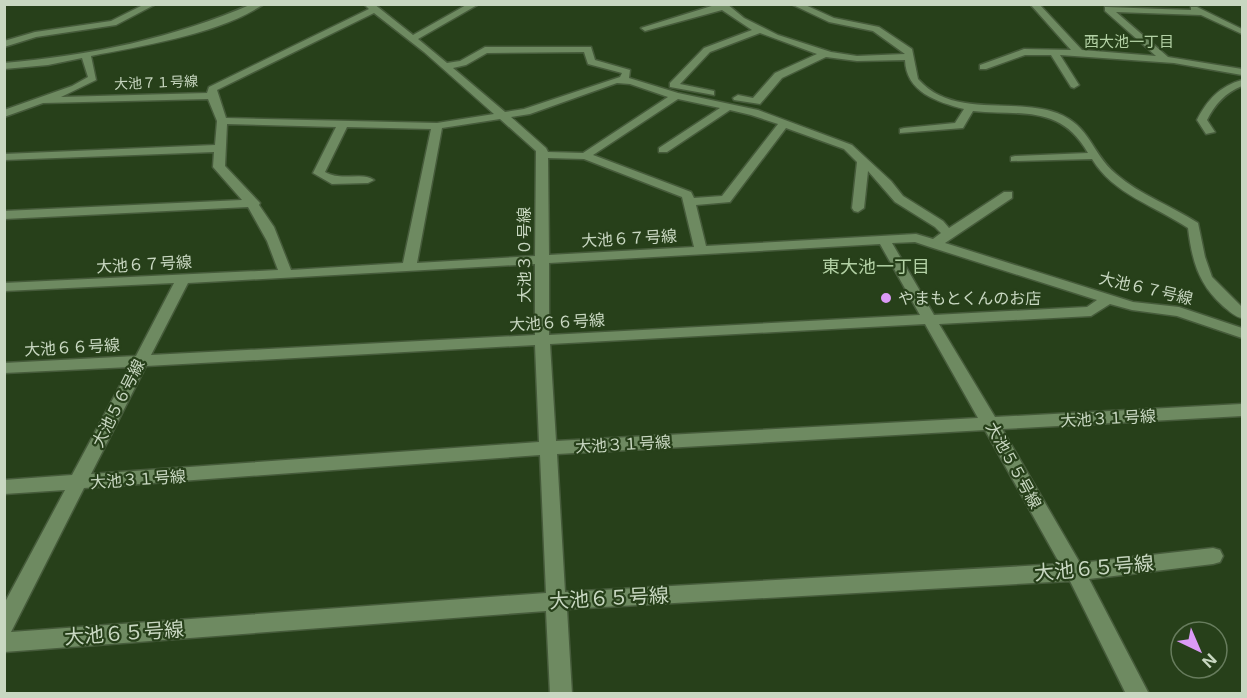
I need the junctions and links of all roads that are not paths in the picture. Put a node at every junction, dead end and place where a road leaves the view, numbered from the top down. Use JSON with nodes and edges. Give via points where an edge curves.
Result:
{"nodes":[{"id":1,"x":152,"y":4,"type":"edge"},
{"id":2,"x":261,"y":4,"type":"edge"},
{"id":3,"x":475,"y":4,"type":"edge"},
{"id":4,"x":795,"y":4,"type":"edge"},
{"id":5,"x":825,"y":4,"type":"edge"},
{"id":6,"x":1034,"y":4,"type":"edge"},
{"id":7,"x":1185,"y":4,"type":"edge"},
{"id":8,"x":723,"y":6,"type":"edge"},
{"id":9,"x":371,"y":7,"type":"edge"},
{"id":10,"x":1202,"y":13,"type":"junction"},
{"id":11,"x":645,"y":28,"type":"dead end"},
{"id":12,"x":876,"y":28,"type":"junction"},
{"id":13,"x":759,"y":30,"type":"junction"},
{"id":14,"x":1242,"y":32,"type":"edge"},
{"id":15,"x":412,"y":39,"type":"junction"},
{"id":16,"x":4,"y":44,"type":"edge"},
{"id":17,"x":827,"y":53,"type":"junction"},
{"id":18,"x":1054,"y":53,"type":"junction"},
{"id":19,"x":1079,"y":54,"type":"junction"},
{"id":20,"x":86,"y":55,"type":"junction"},
{"id":21,"x":910,"y":57,"type":"junction"},
{"id":22,"x":1165,"y":60,"type":"junction"},
{"id":23,"x":4,"y":66,"type":"edge"},
{"id":24,"x":446,"y":66,"type":"junction"},
{"id":25,"x":983,"y":67,"type":"dead end"},
{"id":26,"x":1242,"y":72,"type":"edge"},
{"id":27,"x":623,"y":80,"type":"junction"},
{"id":28,"x":1242,"y":83,"type":"edge"},
{"id":29,"x":1074,"y":85,"type":"dead end"},
{"id":30,"x":212,"y":96,"type":"junction"},
{"id":31,"x":676,"y":96,"type":"junction"},
{"id":32,"x":43,"y":100,"type":"junction"},
{"id":33,"x":729,"y":106,"type":"junction"},
{"id":34,"x":969,"y":109,"type":"junction"},
{"id":35,"x":6,"y":113,"type":"edge"},
{"id":36,"x":501,"y":116,"type":"junction"},
{"id":37,"x":222,"y":121,"type":"junction"},
{"id":38,"x":785,"y":122,"type":"junction"},
{"id":39,"x":343,"y":124,"type":"junction"},
{"id":40,"x":437,"y":126,"type":"junction"},
{"id":41,"x":904,"y":131,"type":"dead end"},
{"id":42,"x":1210,"y":132,"type":"dead end"},
{"id":43,"x":220,"y":148,"type":"junction"},
{"id":44,"x":663,"y":150,"type":"dead end"},
{"id":45,"x":542,"y":155,"type":"junction"},
{"id":46,"x":585,"y":156,"type":"junction"},
{"id":47,"x":1094,"y":156,"type":"junction"},
{"id":48,"x":4,"y":157,"type":"edge"},
{"id":49,"x":1015,"y":159,"type":"dead end"},
{"id":50,"x":862,"y":160,"type":"junction"},
{"id":51,"x":368,"y":180,"type":"dead end"},
{"id":52,"x":1008,"y":195,"type":"dead end"},
{"id":53,"x":688,"y":202,"type":"junction"},
{"id":54,"x":254,"y":203,"type":"junction"},
{"id":55,"x":858,"y":208,"type":"dead end"},
{"id":56,"x":4,"y":215,"type":"edge"},
{"id":57,"x":948,"y":234,"type":"junction"},
{"id":58,"x":884,"y":240,"type":"junction"},
{"id":59,"x":935,"y":244,"type":"junction"},
{"id":60,"x":700,"y":250,"type":"junction"},
{"id":61,"x":543,"y":259,"type":"junction"},
{"id":62,"x":410,"y":267,"type":"junction"},
{"id":63,"x":286,"y":274,"type":"junction"},
{"id":64,"x":183,"y":279,"type":"junction"},
{"id":65,"x":4,"y":287,"type":"edge"},
{"id":66,"x":1108,"y":298,"type":"junction"},
{"id":67,"x":1242,"y":314,"type":"edge"},
{"id":68,"x":927,"y":319,"type":"junction"},
{"id":69,"x":1242,"y":333,"type":"edge"},
{"id":70,"x":542,"y":341,"type":"junction"},
{"id":71,"x":140,"y":361,"type":"junction"},
{"id":72,"x":4,"y":368,"type":"edge"},
{"id":73,"x":1242,"y":411,"type":"edge"},
{"id":74,"x":992,"y":424,"type":"junction"},
{"id":75,"x":546,"y":448,"type":"junction"},
{"id":76,"x":76,"y":483,"type":"junction"},
{"id":77,"x":4,"y":487,"type":"edge"},
{"id":78,"x":1214,"y":556,"type":"dead end"},
{"id":79,"x":1075,"y":572,"type":"junction"},
{"id":80,"x":558,"y":601,"type":"junction"},
{"id":81,"x":4,"y":625,"type":"edge"},
{"id":82,"x":4,"y":642,"type":"edge"},
{"id":83,"x":561,"y":693,"type":"edge"},
{"id":84,"x":1138,"y":693,"type":"edge"}],
"edges":[{"from":1,"to":16,"type":"street","via":[[113,22]]},
{"from":2,"to":20,"type":"street","via":[[180,35]]},
{"from":3,"to":15,"type":"street"},
{"from":4,"to":12,"type":"street","via":[[832,20]]},
{"from":5,"to":12,"type":"street","via":[[827,9]]},
{"from":6,"to":19,"type":"street"},
{"from":7,"to":10,"type":"street"},
{"from":8,"to":11,"type":"street"},
{"from":8,"to":13,"type":"street","via":[[726,12]]},
{"from":9,"to":15,"type":"street"},
{"from":9,"to":30,"type":"street","via":[[212,89]]},
{"from":10,"to":14,"type":"street"},
{"from":10,"to":22,"type":"street","via":[[1108,9]]},
{"from":12,"to":21,"type":"street","via":[[909,51]]},
{"from":13,"to":17,"type":"street"},
{"from":13,"to":17,"type":"street","via":[[707,50],[673,85],[756,102],[770,80],[784,70]]},
{"from":15,"to":24,"type":"street"},
{"from":17,"to":21,"type":"street","via":[[839,57]]},
{"from":18,"to":19,"type":"street"},
{"from":18,"to":25,"type":"street","via":[[1024,52]]},
{"from":18,"to":29,"type":"street"},
{"from":19,"to":22,"type":"street"},
{"from":20,"to":23,"type":"street"},
{"from":20,"to":32,"type":"street","via":[[93,78]]},
{"from":21,"to":34,"type":"street","via":[[914,81],[947,103]]},
{"from":22,"to":26,"type":"street"},
{"from":24,"to":27,"type":"street","via":[[463,63],[485,50],[547,53],[588,49],[591,62],[627,72]]},
{"from":24,"to":36,"type":"street"},
{"from":27,"to":31,"type":"street"},
{"from":27,"to":36,"type":"street","via":[[526,112]]},
{"from":28,"to":42,"type":"street","via":[[1211,102],[1202,120]]},
{"from":30,"to":32,"type":"street","name":"大池７１号線"},
{"from":30,"to":37,"type":"street","name":"大池７１号線"},
{"from":31,"to":33,"type":"street"},
{"from":31,"to":46,"type":"street"},
{"from":32,"to":35,"type":"street"},
{"from":33,"to":38,"type":"street"},
{"from":33,"to":44,"type":"street"},
{"from":34,"to":41,"type":"street","via":[[959,126]]},
{"from":34,"to":47,"type":"street","via":[[1016,109],[1064,119],[1085,136]]},
{"from":36,"to":40,"type":"street"},
{"from":36,"to":45,"type":"street","via":[[542,150]]},
{"from":37,"to":39,"type":"street"},
{"from":37,"to":43,"type":"street","name":"大池７１号線"},
{"from":38,"to":50,"type":"street","via":[[848,147]]},
{"from":38,"to":53,"type":"street","via":[[726,199]]},
{"from":39,"to":40,"type":"street"},
{"from":39,"to":51,"type":"street","via":[[319,173],[332,181]]},
{"from":40,"to":62,"type":"street"},
{"from":43,"to":48,"type":"street"},
{"from":43,"to":54,"type":"street","name":"大池７１号線","via":[[219,167]]},
{"from":45,"to":46,"type":"street"},
{"from":45,"to":61,"type":"street","name":"大池３０号線"},
{"from":46,"to":53,"type":"street","via":[[687,195]]},
{"from":47,"to":49,"type":"street"},
{"from":47,"to":67,"type":"street","via":[[1111,177],[1194,226],[1197,257],[1206,282]]},
{"from":50,"to":55,"type":"street"},
{"from":50,"to":57,"type":"street","via":[[899,199]]},
{"from":52,"to":57,"type":"street"},
{"from":53,"to":60,"type":"street"},
{"from":54,"to":56,"type":"street"},
{"from":54,"to":63,"type":"street","name":"大池７１号線","via":[[276,243]]},
{"from":57,"to":59,"type":"street"},
{"from":58,"to":59,"type":"street","name":"大池６７号線","via":[[916,238]]},
{"from":58,"to":60,"type":"street","name":"大池６７号線"},
{"from":58,"to":68,"type":"street","name":"大池５５号線"},
{"from":59,"to":66,"type":"street","name":"大池６７号線"},
{"from":60,"to":61,"type":"street","name":"大池６７号線"},
{"from":61,"to":62,"type":"street","name":"大池６７号線"},
{"from":61,"to":70,"type":"street","name":"大池３０号線"},
{"from":62,"to":63,"type":"street","name":"大池６７号線"},
{"from":63,"to":64,"type":"street","name":"大池６７号線"},
{"from":64,"to":65,"type":"street","name":"大池６７号線"},
{"from":64,"to":71,"type":"street","name":"大池５６号線"},
{"from":66,"to":68,"type":"street","name":"大池６６号線","via":[[1091,311]]},
{"from":66,"to":69,"type":"street","name":"大池６７号線","via":[[1132,306],[1179,312]]},
{"from":68,"to":70,"type":"street","name":"大池６６号線"},
{"from":68,"to":74,"type":"street","name":"大池５５号線"},
{"from":70,"to":71,"type":"street","name":"大池６６号線"},
{"from":70,"to":75,"type":"street","name":"大池３０号線"},
{"from":71,"to":72,"type":"street","name":"大池６６号線"},
{"from":71,"to":76,"type":"street","name":"大池５６号線"},
{"from":73,"to":74,"type":"street","name":"大池３１号線"},
{"from":74,"to":75,"type":"street","name":"大池３１号線"},
{"from":74,"to":79,"type":"street","name":"大池５５号線"},
{"from":75,"to":76,"type":"street","name":"大池３１号線"},
{"from":75,"to":80,"type":"street","name":"大池３０号線"},
{"from":76,"to":77,"type":"street","name":"大池３１号線"},
{"from":76,"to":81,"type":"street","name":"大池５６号線"},
{"from":78,"to":79,"type":"street","name":"大池６５号線"},
{"from":79,"to":80,"type":"street","name":"大池６５号線"},
{"from":79,"to":84,"type":"street","name":"大池５５号線"},
{"from":80,"to":82,"type":"street","name":"大池６５号線"},
{"from":80,"to":83,"type":"street","name":"大池３０号線"}]}
